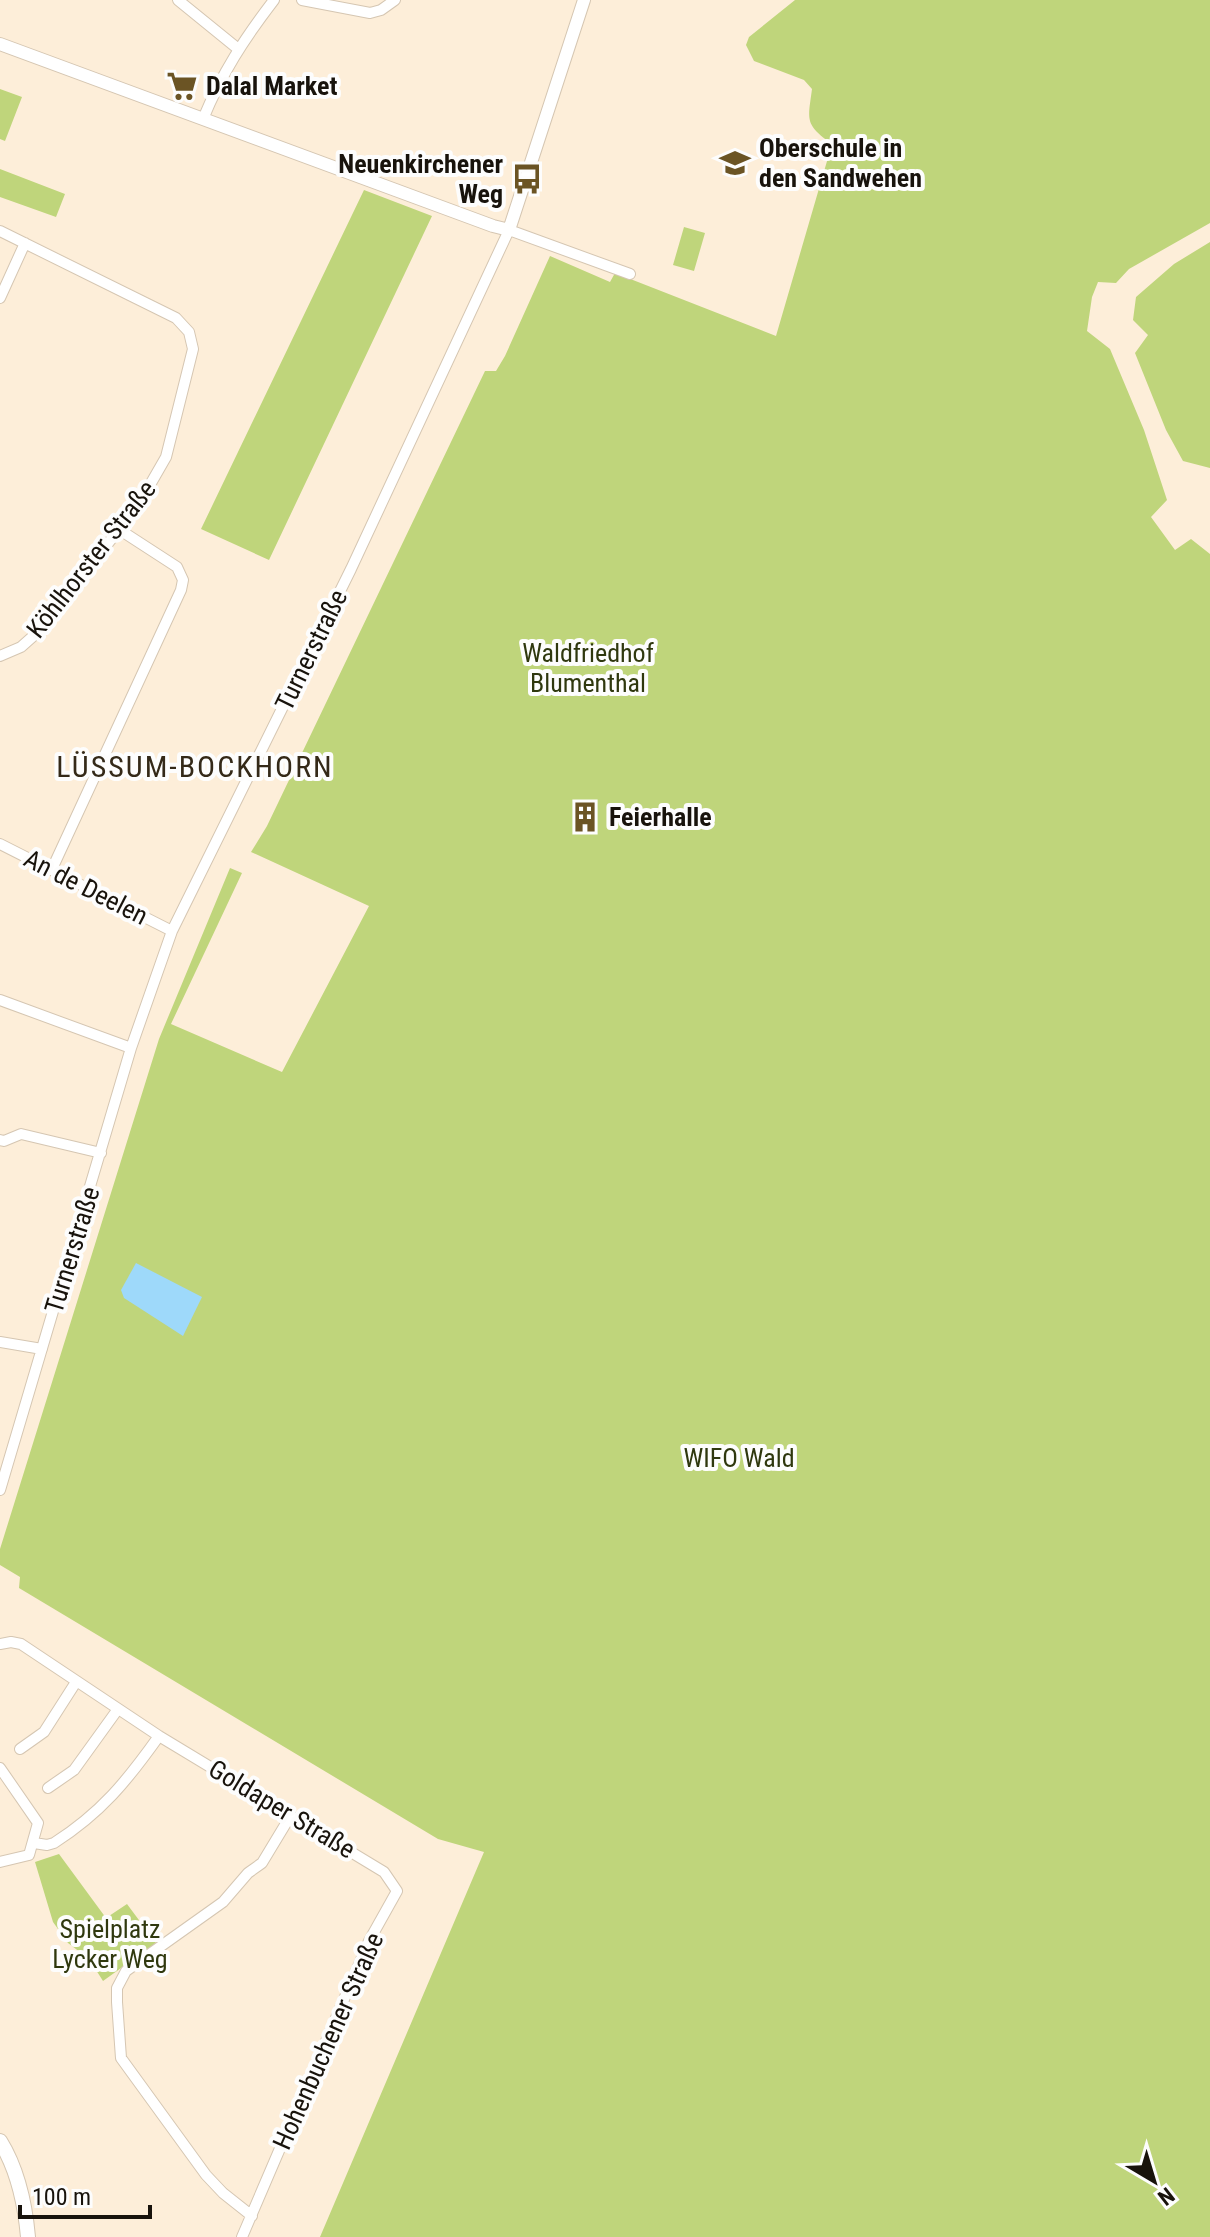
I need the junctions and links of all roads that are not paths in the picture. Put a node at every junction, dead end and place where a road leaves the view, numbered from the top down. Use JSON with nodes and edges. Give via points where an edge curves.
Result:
{"nodes":[{"id":1,"x":178,"y":0,"type":"edge"},
{"id":2,"x":274,"y":0,"type":"edge"},
{"id":3,"x":302,"y":0,"type":"edge"},
{"id":4,"x":395,"y":0,"type":"edge"},
{"id":5,"x":584,"y":0,"type":"edge"},
{"id":6,"x":0,"y":44,"type":"edge"},
{"id":7,"x":237,"y":48,"type":"junction"},
{"id":8,"x":203,"y":119,"type":"junction"},
{"id":9,"x":509,"y":230,"type":"junction"},
{"id":10,"x":0,"y":231,"type":"edge"},
{"id":11,"x":25,"y":243,"type":"junction"},
{"id":12,"x":630,"y":274,"type":"dead end"},
{"id":13,"x":0,"y":298,"type":"edge"},
{"id":14,"x":120,"y":530,"type":"junction"},
{"id":15,"x":0,"y":656,"type":"edge"},
{"id":16,"x":0,"y":844,"type":"edge"},
{"id":17,"x":52,"y":869,"type":"junction"},
{"id":18,"x":172,"y":931,"type":"junction"},
{"id":19,"x":0,"y":1000,"type":"edge"},
{"id":20,"x":131,"y":1048,"type":"junction"},
{"id":21,"x":0,"y":1140,"type":"edge"},
{"id":22,"x":101,"y":1153,"type":"junction"},
{"id":23,"x":0,"y":1342,"type":"edge"},
{"id":24,"x":42,"y":1349,"type":"junction"},
{"id":25,"x":1,"y":1485,"type":"edge"},
{"id":26,"x":0,"y":1644,"type":"edge"},
{"id":27,"x":76,"y":1682,"type":"junction"},
{"id":28,"x":118,"y":1709,"type":"junction"},
{"id":29,"x":159,"y":1736,"type":"junction"},
{"id":30,"x":20,"y":1749,"type":"dead end"},
{"id":31,"x":0,"y":1768,"type":"edge"},
{"id":32,"x":48,"y":1788,"type":"dead end"},
{"id":33,"x":291,"y":1815,"type":"junction"},
{"id":34,"x":34,"y":1843,"type":"junction"},
{"id":35,"x":0,"y":1862,"type":"edge"},
{"id":36,"x":397,"y":1891,"type":"joint"},
{"id":37,"x":0,"y":2141,"type":"edge"},
{"id":38,"x":252,"y":2216,"type":"junction"},
{"id":39,"x":28,"y":2237,"type":"edge"},
{"id":40,"x":242,"y":2237,"type":"edge"}],
"edges":[{"from":1,"to":7,"type":"street"},
{"from":2,"to":7,"type":"street"},
{"from":3,"to":4,"type":"street","via":[[370,13]]},
{"from":5,"to":9,"type":"street","name":"Turnerstraße"},
{"from":6,"to":8,"type":"street"},
{"from":7,"to":8,"type":"street"},
{"from":8,"to":9,"type":"street"},
{"from":9,"to":12,"type":"street"},
{"from":9,"to":18,"type":"street","name":"Turnerstraße","via":[[351,569]]},
{"from":10,"to":11,"type":"street","name":"Köhlhorster Straße"},
{"from":11,"to":13,"type":"street"},
{"from":11,"to":14,"type":"street","name":"Köhlhorster Straße","via":[[176,318],[192,340],[166,457]]},
{"from":14,"to":15,"type":"street","name":"Köhlhorster Straße","via":[[39,631]]},
{"from":14,"to":17,"type":"street","via":[[177,567],[183,580]]},
{"from":16,"to":17,"type":"street","name":"An de Deelen"},
{"from":17,"to":18,"type":"street","name":"An de Deelen"},
{"from":18,"to":20,"type":"street","name":"Turnerstraße"},
{"from":19,"to":20,"type":"street"},
{"from":20,"to":22,"type":"street","name":"Turnerstraße"},
{"from":21,"to":22,"type":"street","via":[[21,1134]]},
{"from":22,"to":24,"type":"street","name":"Turnerstraße"},
{"from":23,"to":24,"type":"street"},
{"from":24,"to":25,"type":"street","name":"Turnerstraße"},
{"from":26,"to":27,"type":"street","name":"Goldaper Straße","via":[[21,1644]]},
{"from":27,"to":28,"type":"street","name":"Goldaper Straße"},
{"from":27,"to":30,"type":"street","via":[[44,1732]]},
{"from":28,"to":29,"type":"street","name":"Goldaper Straße"},
{"from":28,"to":32,"type":"street","via":[[74,1770]]},
{"from":29,"to":33,"type":"street","name":"Goldaper Straße"},
{"from":29,"to":34,"type":"street","via":[[93,1816],[54,1843]]},
{"from":31,"to":34,"type":"street","via":[[38,1823]]},
{"from":33,"to":36,"type":"street","name":"Goldaper Straße","via":[[384,1872]]},
{"from":33,"to":38,"type":"street","via":[[262,1863],[223,1902],[126,1971],[117,1988],[121,2058],[206,2175]]},
{"from":34,"to":35,"type":"street","via":[[29,1855]]},
{"from":36,"to":38,"type":"street","name":"Hohenbuchener Straße","via":[[369,1941]]},
{"from":37,"to":39,"type":"main road","via":[[24,2199]]},
{"from":38,"to":40,"type":"street","name":"Hohenbuchener Straße"}]}
